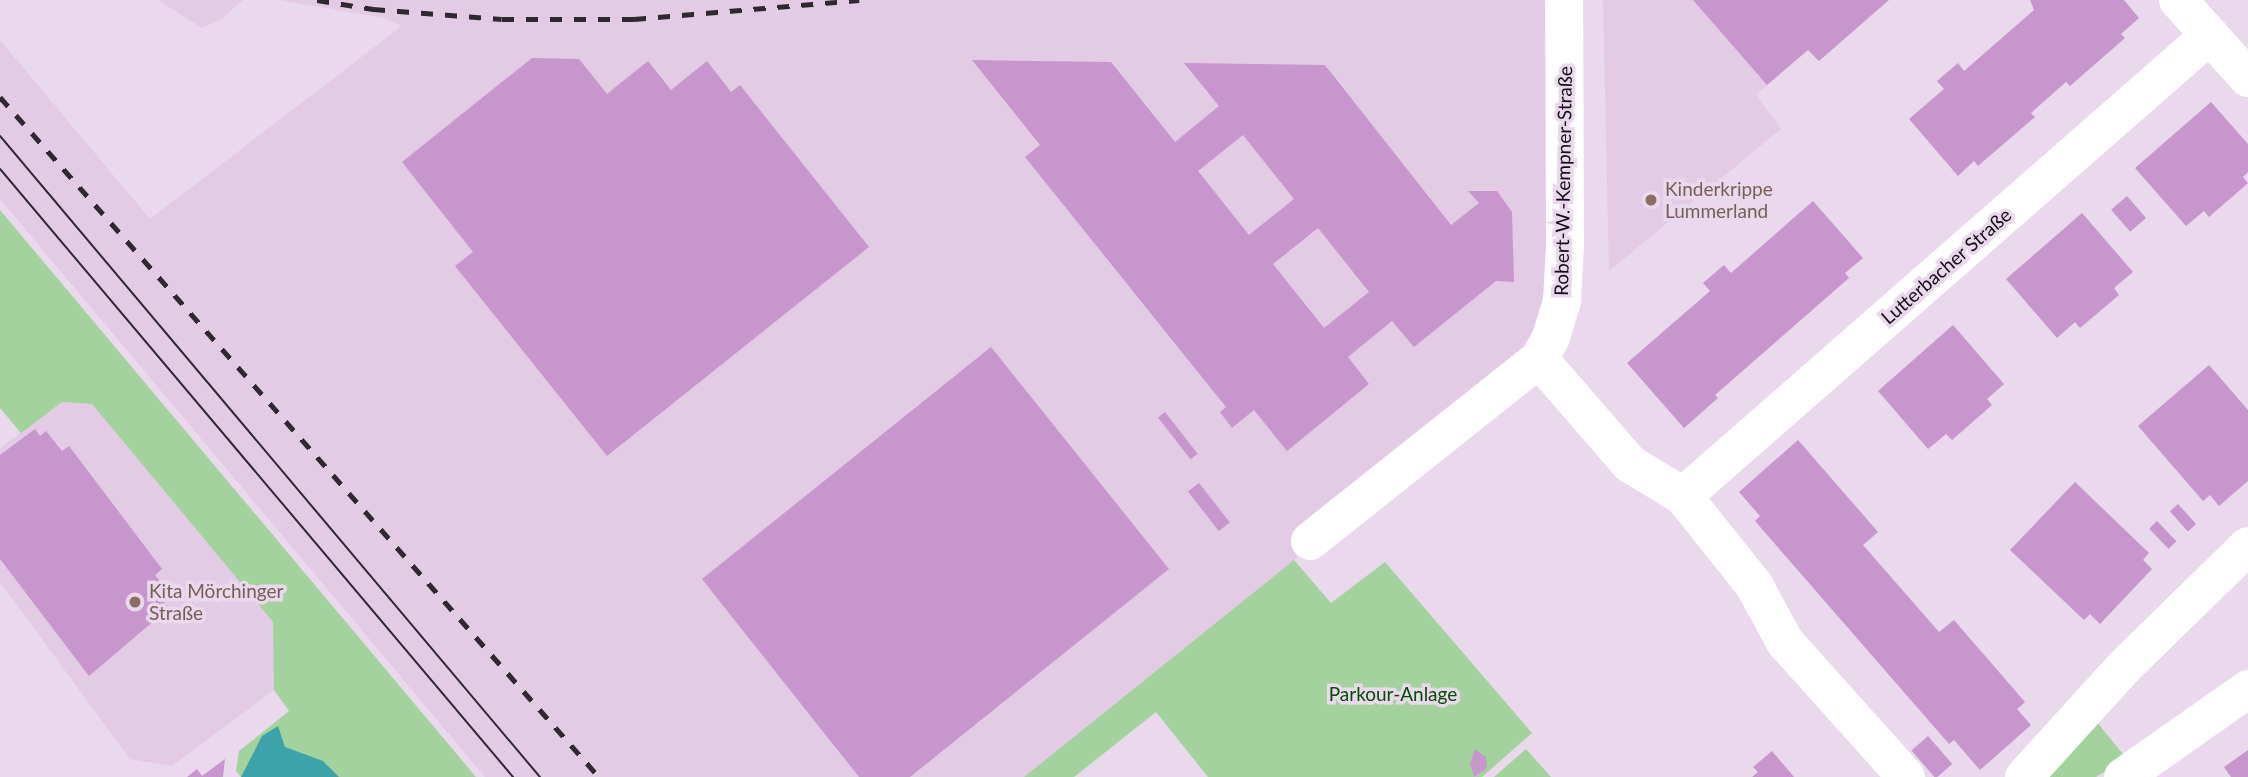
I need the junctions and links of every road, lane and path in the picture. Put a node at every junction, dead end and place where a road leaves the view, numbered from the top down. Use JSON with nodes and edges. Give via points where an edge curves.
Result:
{"nodes":[{"id":1,"x":1564,"y":0,"type":"edge"},
{"id":2,"x":2178,"y":0,"type":"edge"},
{"id":3,"x":2210,"y":35,"type":"junction"},
{"id":4,"x":2248,"y":78,"type":"edge"},
{"id":5,"x":1539,"y":359,"type":"junction"},
{"id":6,"x":1683,"y":496,"type":"junction"},
{"id":7,"x":1310,"y":541,"type":"dead end"},
{"id":8,"x":2248,"y":546,"type":"edge"},
{"id":9,"x":2248,"y":689,"type":"edge"},
{"id":10,"x":1906,"y":777,"type":"edge"},
{"id":11,"x":2024,"y":777,"type":"edge"},
{"id":12,"x":2123,"y":777,"type":"edge"}],
"edges":[{"from":1,"to":5,"type":"street","name":"Robert-W.-Kempner-Straße","via":[[1562,300]]},
{"from":2,"to":3,"type":"street"},
{"from":3,"to":4,"type":"street"},
{"from":3,"to":6,"type":"street","name":"Lutterbacher Straße"},
{"from":5,"to":6,"type":"street","via":[[1630,464]]},
{"from":5,"to":7,"type":"street"},
{"from":6,"to":10,"type":"street","via":[[1754,586],[1785,642]]},
{"from":8,"to":11,"type":"street","via":[[2124,667]]},
{"from":9,"to":12,"type":"street"}]}
